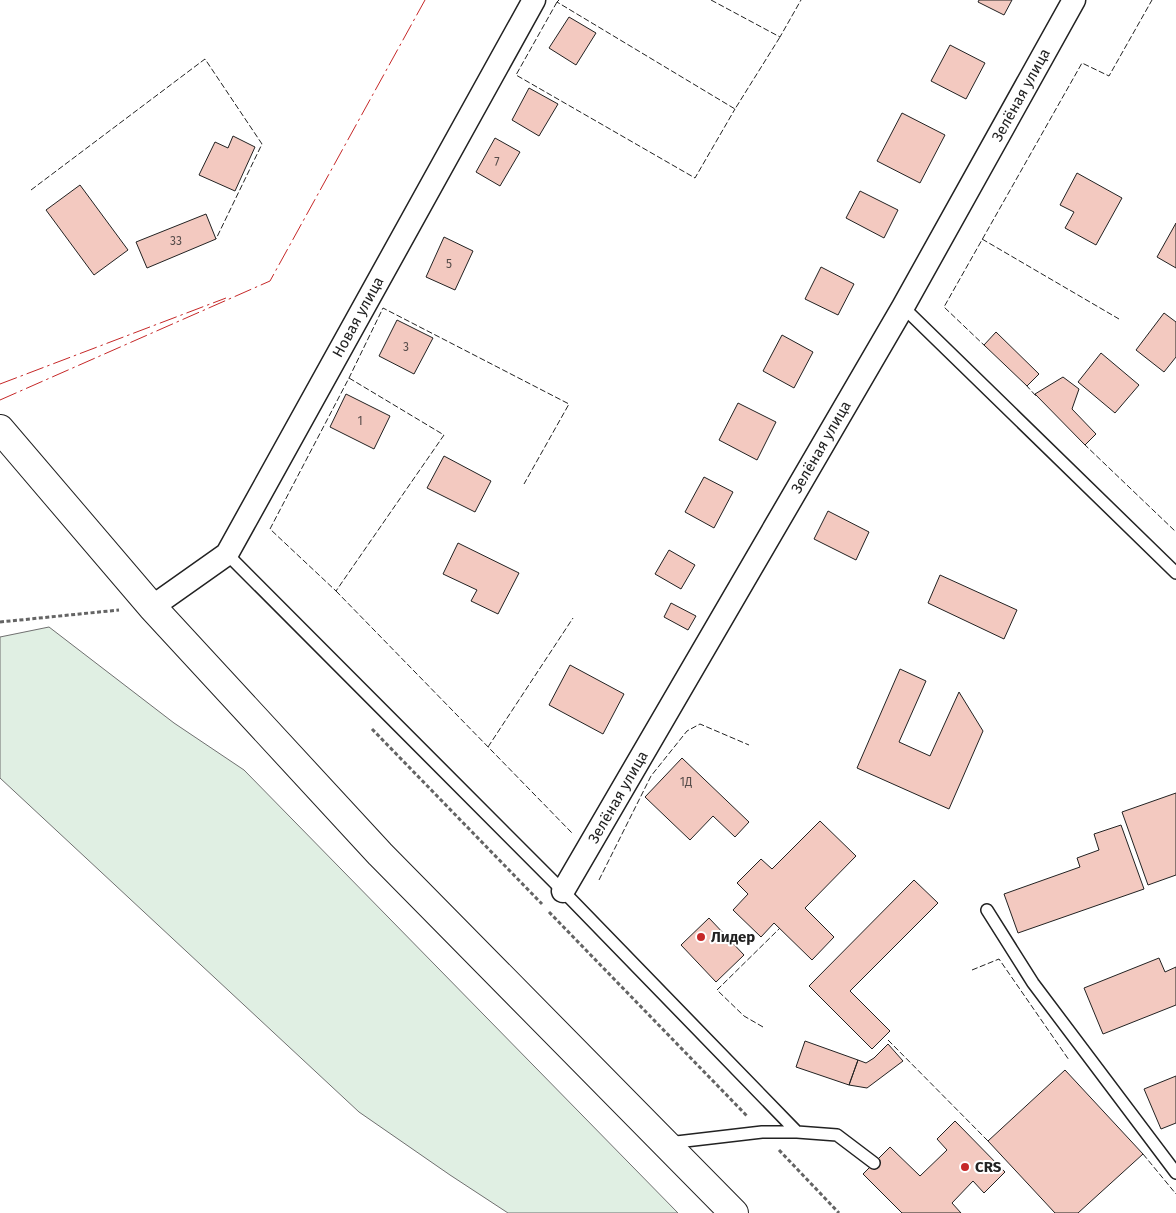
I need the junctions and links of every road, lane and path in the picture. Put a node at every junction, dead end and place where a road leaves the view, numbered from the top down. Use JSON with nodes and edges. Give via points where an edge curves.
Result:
{"nodes":[{"id":1,"x":534,"y":0,"type":"edge"},
{"id":2,"x":1074,"y":0,"type":"edge"},
{"id":3,"x":903,"y":308,"type":"junction"},
{"id":4,"x":0,"y":429,"type":"edge"},
{"id":5,"x":227,"y":554,"type":"junction"},
{"id":6,"x":1176,"y":573,"type":"edge"},
{"id":7,"x":152,"y":607,"type":"junction"},
{"id":8,"x":0,"y":622,"type":"edge"},
{"id":9,"x":372,"y":728,"type":"dead end"},
{"id":10,"x":563,"y":891,"type":"junction"},
{"id":11,"x":987,"y":910,"type":"dead end"},
{"id":12,"x":752,"y":1122,"type":"dead end"},
{"id":13,"x":797,"y":1132,"type":"junction"},
{"id":14,"x":665,"y":1143,"type":"junction"},
{"id":15,"x":779,"y":1150,"type":"dead end"},
{"id":16,"x":874,"y":1163,"type":"dead end"},
{"id":17,"x":1176,"y":1173,"type":"edge"},
{"id":18,"x":734,"y":1213,"type":"edge"},
{"id":19,"x":839,"y":1213,"type":"edge"}],
"edges":[{"from":1,"to":5,"type":"street","name":"Новая улица"},
{"from":2,"to":3,"type":"street","name":"Зелёная улица"},
{"from":3,"to":6,"type":"lane"},
{"from":3,"to":10,"type":"street","name":"Зелёная улица"},
{"from":4,"to":7,"type":"main road"},
{"from":5,"to":7,"type":"street","name":"Новая улица"},
{"from":5,"to":10,"type":"lane"},
{"from":7,"to":8,"type":"path"},
{"from":7,"to":14,"type":"main road","via":[[380,854]]},
{"from":9,"to":12,"type":"path"},
{"from":10,"to":13,"type":"lane"},
{"from":11,"to":17,"type":"lane","via":[[1033,983]]},
{"from":13,"to":14,"type":"lane","via":[[762,1132]]},
{"from":13,"to":16,"type":"lane","via":[[837,1135]]},
{"from":14,"to":18,"type":"main road"},
{"from":15,"to":19,"type":"path"}]}
